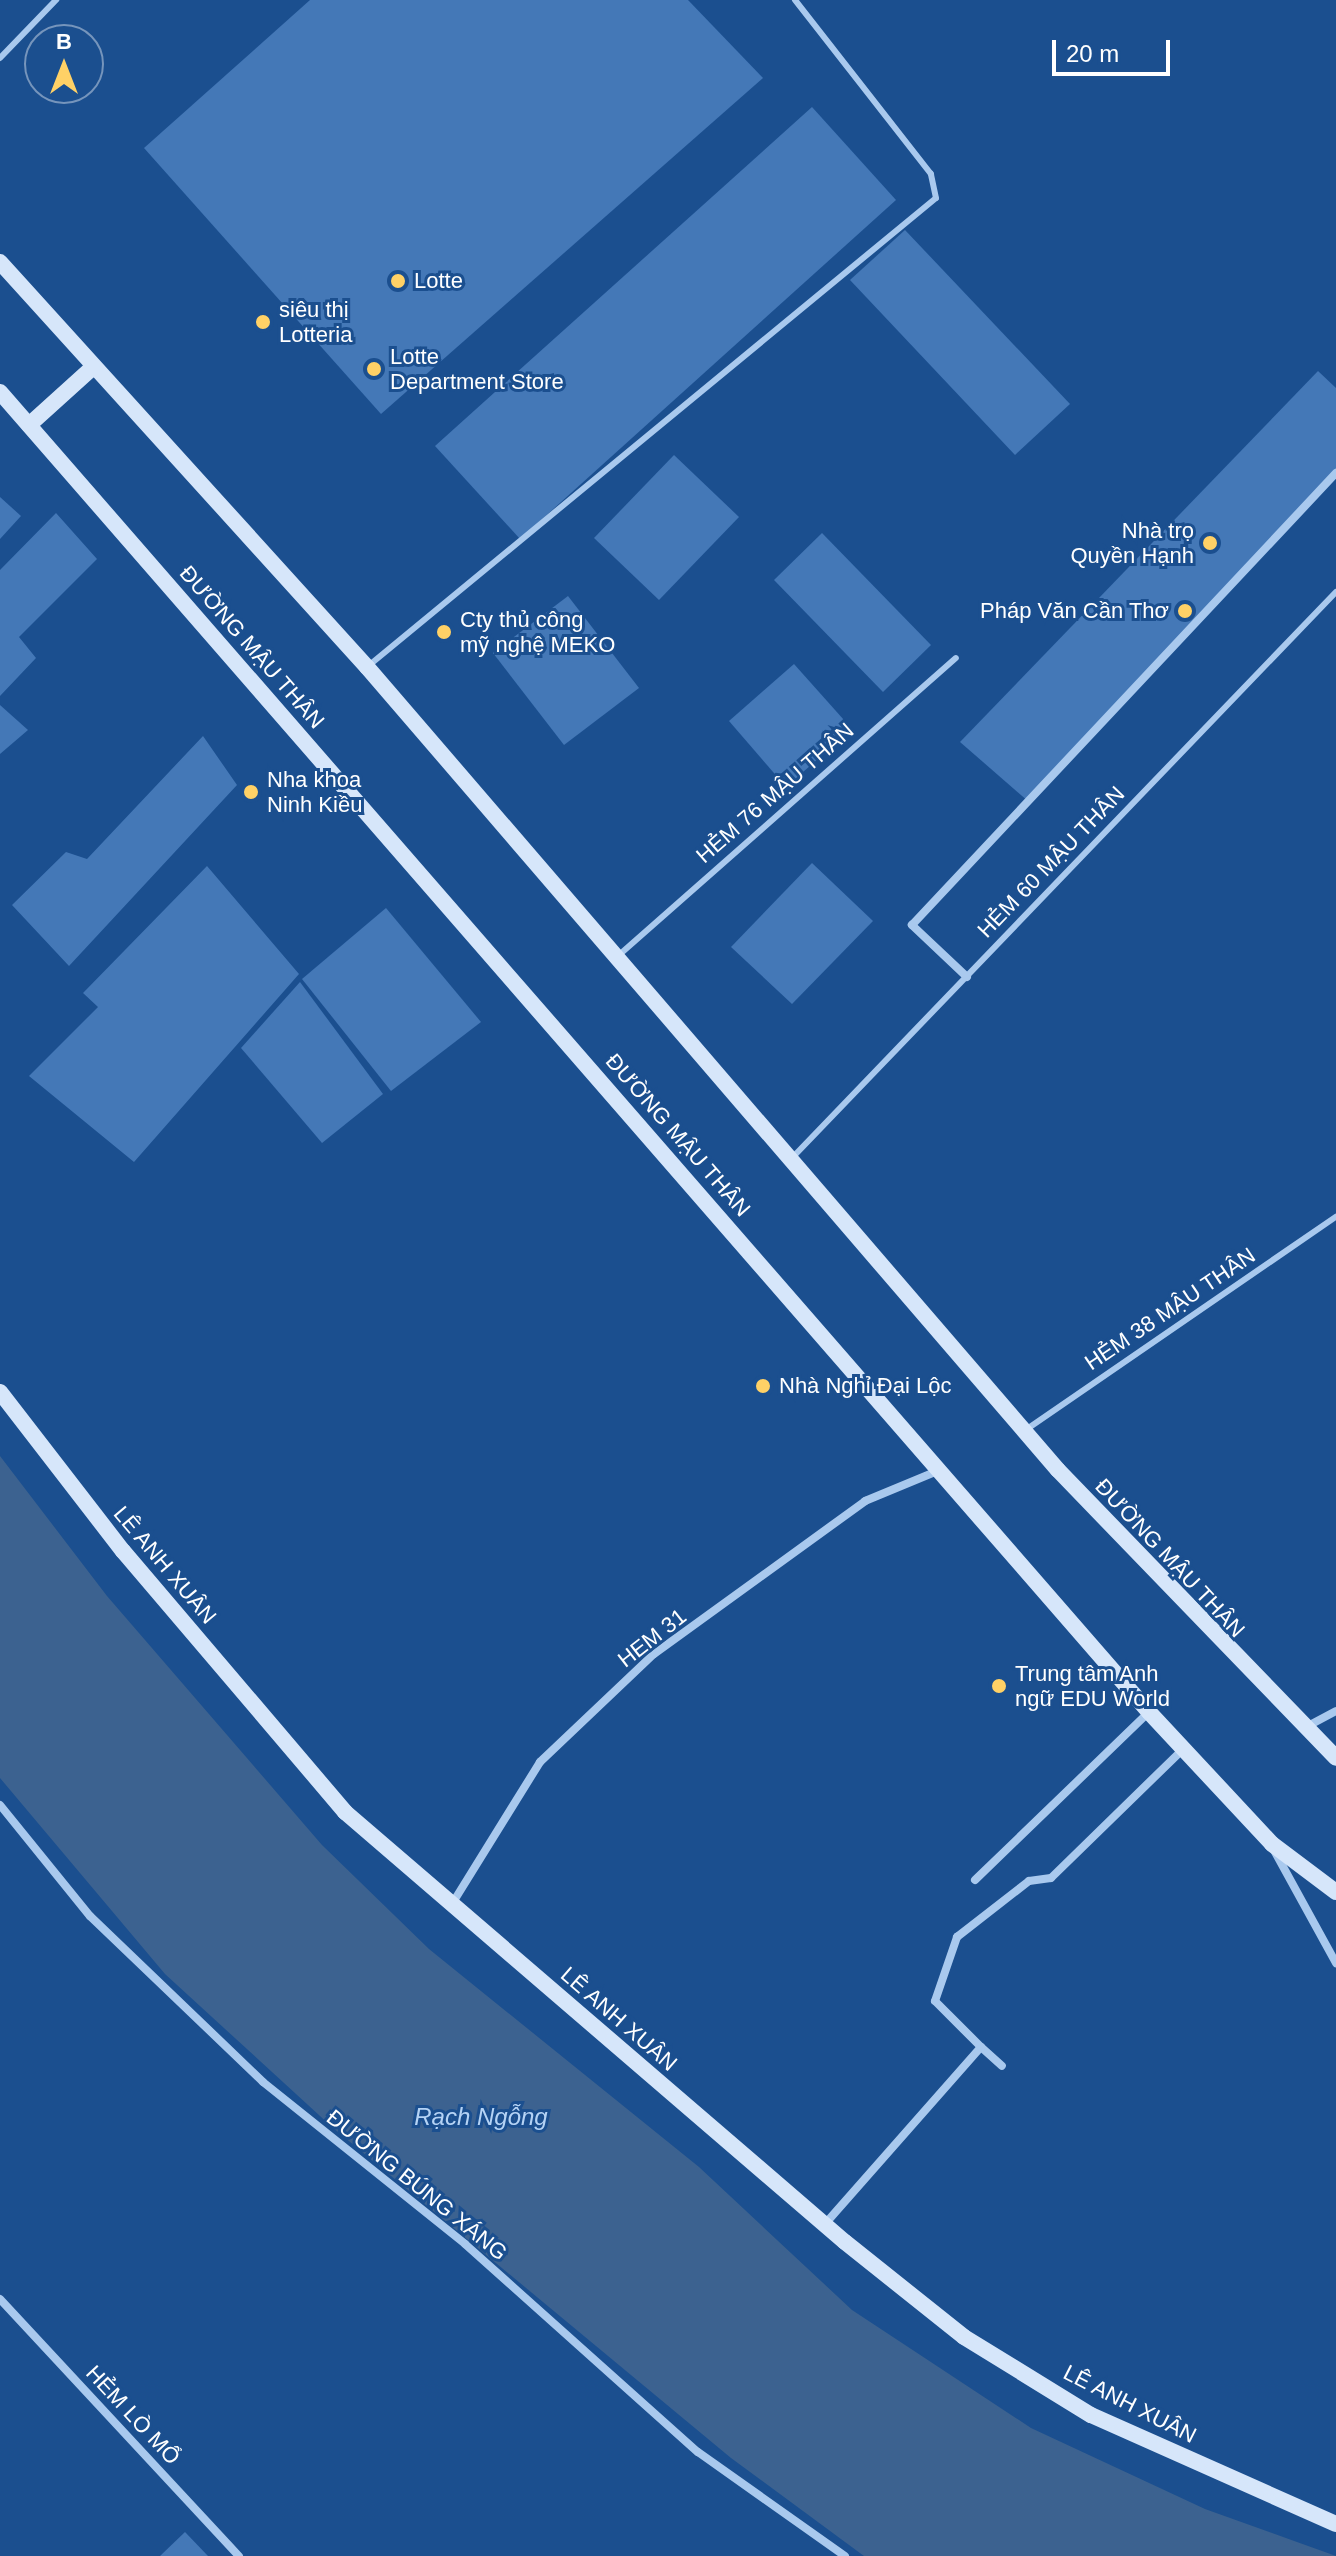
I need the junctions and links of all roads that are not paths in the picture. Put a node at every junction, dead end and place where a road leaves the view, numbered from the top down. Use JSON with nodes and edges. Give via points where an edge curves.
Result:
{"nodes":[{"id":1,"x":56,"y":0,"type":"edge"},
{"id":2,"x":795,"y":0,"type":"edge"},
{"id":3,"x":0,"y":58,"type":"edge"},
{"id":4,"x":0,"y":262,"type":"edge"},
{"id":5,"x":92,"y":368,"type":"junction"},
{"id":6,"x":0,"y":392,"type":"edge"},
{"id":7,"x":29,"y":425,"type":"junction"},
{"id":8,"x":1336,"y":473,"type":"edge"},
{"id":9,"x":1336,"y":592,"type":"edge"},
{"id":10,"x":956,"y":658,"type":"dead end"},
{"id":11,"x":367,"y":667,"type":"junction"},
{"id":12,"x":619,"y":955,"type":"junction"},
{"id":13,"x":967,"y":977,"type":"junction"},
{"id":14,"x":792,"y":1158,"type":"junction"},
{"id":15,"x":1336,"y":1217,"type":"edge"},
{"id":16,"x":0,"y":1392,"type":"edge"},
{"id":17,"x":1024,"y":1431,"type":"junction"},
{"id":18,"x":940,"y":1470,"type":"junction"},
{"id":19,"x":1336,"y":1711,"type":"edge"},
{"id":20,"x":1149,"y":1712,"type":"junction"},
{"id":21,"x":1302,"y":1729,"type":"junction"},
{"id":22,"x":1183,"y":1749,"type":"junction"},
{"id":23,"x":1336,"y":1758,"type":"edge"},
{"id":24,"x":0,"y":1805,"type":"edge"},
{"id":25,"x":1272,"y":1844,"type":"junction"},
{"id":26,"x":975,"y":1880,"type":"dead end"},
{"id":27,"x":1336,"y":1892,"type":"edge"},
{"id":28,"x":451,"y":1905,"type":"junction"},
{"id":29,"x":1336,"y":1963,"type":"edge"},
{"id":30,"x":981,"y":2047,"type":"junction"},
{"id":31,"x":1002,"y":2066,"type":"dead end"},
{"id":32,"x":825,"y":2225,"type":"junction"},
{"id":33,"x":0,"y":2299,"type":"edge"},
{"id":34,"x":1336,"y":2524,"type":"edge"},
{"id":35,"x":239,"y":2556,"type":"edge"},
{"id":36,"x":845,"y":2556,"type":"edge"}],
"edges":[{"from":1,"to":3,"type":"lane"},
{"from":2,"to":11,"type":"lane","via":[[931,174],[936,198]]},
{"from":4,"to":5,"type":"main road","name":"ĐƯỜNG MẬU THÂN"},
{"from":5,"to":7,"type":"main road"},
{"from":5,"to":11,"type":"main road","name":"ĐƯỜNG MẬU THÂN"},
{"from":6,"to":7,"type":"main road","name":"ĐƯỜNG MẬU THÂN"},
{"from":7,"to":18,"type":"main road","name":"ĐƯỜNG MẬU THÂN"},
{"from":8,"to":13,"type":"street","via":[[912,925]]},
{"from":9,"to":13,"type":"lane","name":"HẺM 60 MẬU THÂN"},
{"from":10,"to":12,"type":"lane","name":"HẺM 76 MẬU THÂN"},
{"from":11,"to":12,"type":"main road","name":"ĐƯỜNG MẬU THÂN"},
{"from":12,"to":14,"type":"main road","name":"ĐƯỜNG MẬU THÂN"},
{"from":13,"to":14,"type":"lane","name":"HẺM 60 MẬU THÂN"},
{"from":14,"to":17,"type":"main road","name":"ĐƯỜNG MẬU THÂN"},
{"from":15,"to":17,"type":"lane","name":"HẺM 38 MẬU THÂN"},
{"from":16,"to":28,"type":"main road","name":"LÊ ANH XUÂN","via":[[123,1551],[345,1812]]},
{"from":17,"to":21,"type":"main road","name":"ĐƯỜNG MẬU THÂN"},
{"from":18,"to":20,"type":"main road","name":"ĐƯỜNG MẬU THÂN"},
{"from":18,"to":28,"type":"street","name":"HEM 31","via":[[865,1501],[654,1654],[540,1762]]},
{"from":19,"to":21,"type":"street"},
{"from":20,"to":22,"type":"main road","name":"ĐƯỜNG MẬU THÂN"},
{"from":20,"to":26,"type":"street"},
{"from":21,"to":23,"type":"main road","name":"ĐƯỜNG MẬU THÂN"},
{"from":22,"to":25,"type":"main road","name":"ĐƯỜNG MẬU THÂN"},
{"from":22,"to":30,"type":"street","via":[[1051,1878],[1029,1881],[957,1937],[935,2001]]},
{"from":24,"to":36,"type":"street","name":"ĐƯỜNG BÚNG XÁNG","via":[[90,1916],[263,2082],[465,2244],[698,2452]]},
{"from":25,"to":27,"type":"main road","name":"ĐƯỜNG MẬU THÂN"},
{"from":25,"to":29,"type":"street"},
{"from":28,"to":32,"type":"main road","name":"LÊ ANH XUÂN"},
{"from":30,"to":31,"type":"street"},
{"from":30,"to":32,"type":"street"},
{"from":32,"to":34,"type":"main road","name":"LÊ ANH XUÂN","via":[[964,2337],[1091,2415]]},
{"from":33,"to":35,"type":"street","name":"HẺM LÒ MỔ"}]}
